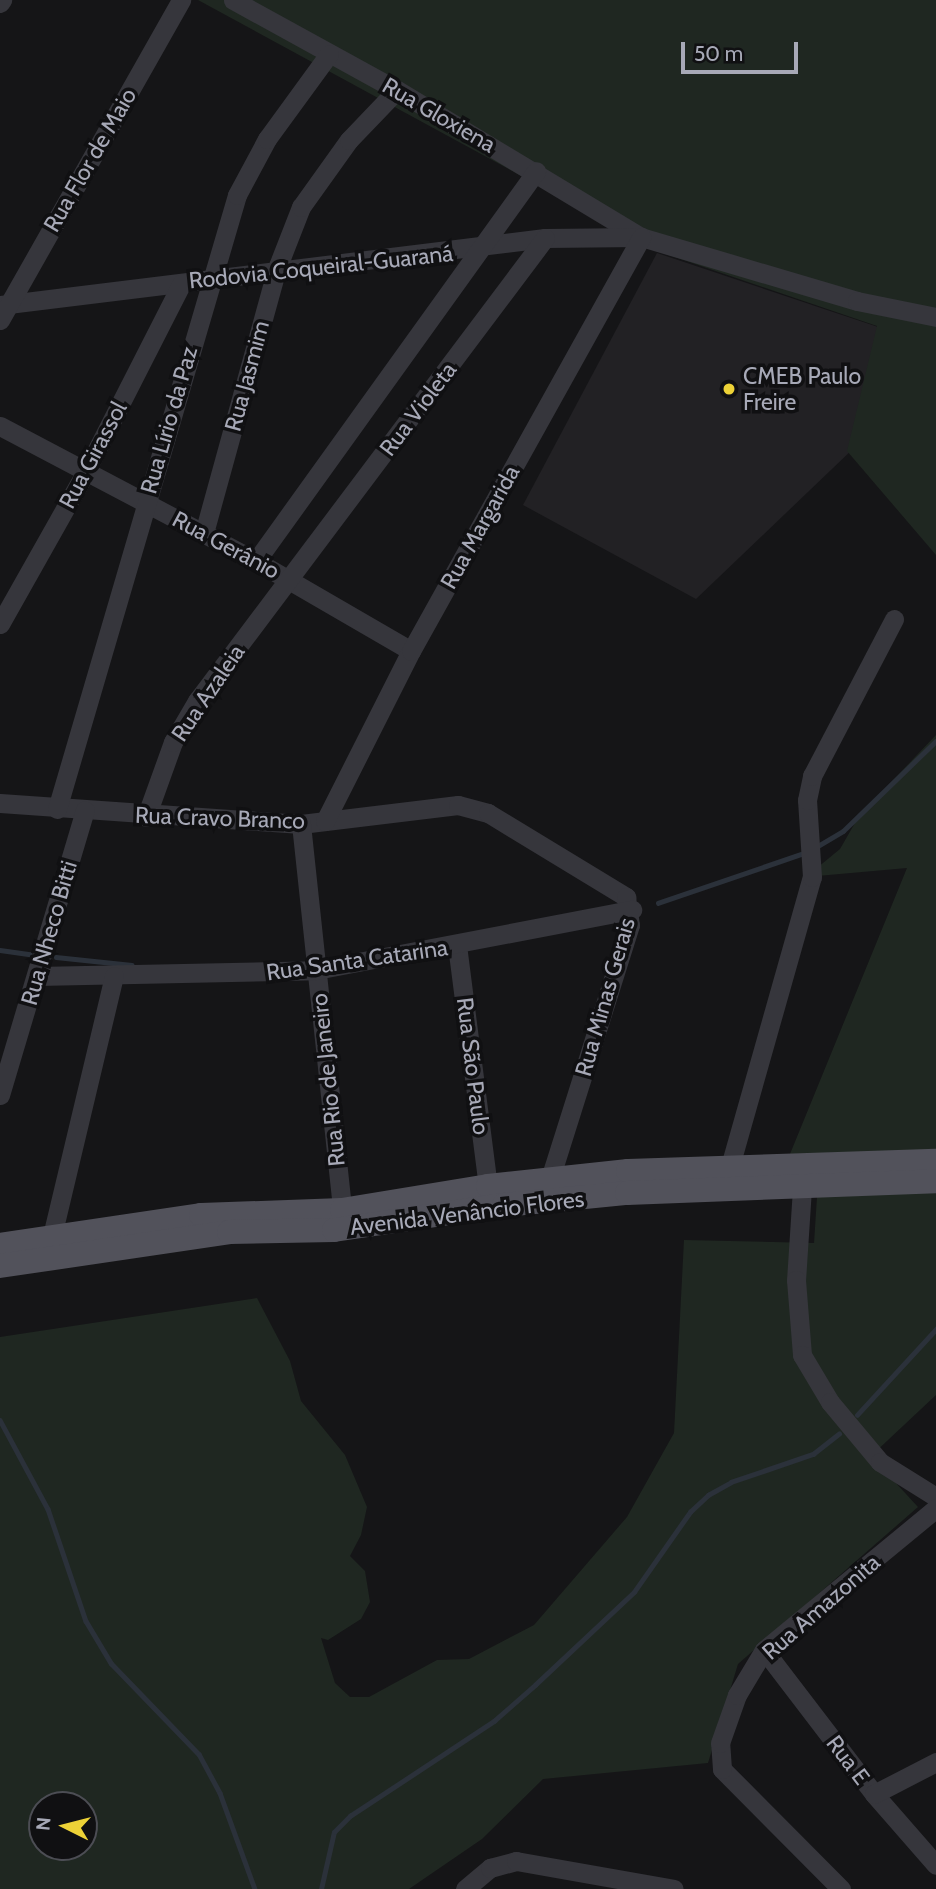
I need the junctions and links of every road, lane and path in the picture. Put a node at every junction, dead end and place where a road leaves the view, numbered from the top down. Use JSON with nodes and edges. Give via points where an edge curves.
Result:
{"nodes":[{"id":1,"x":180,"y":0,"type":"edge"},
{"id":2,"x":233,"y":0,"type":"edge"},
{"id":3,"x":329,"y":54,"type":"junction"},
{"id":4,"x":397,"y":90,"type":"junction"},
{"id":5,"x":536,"y":171,"type":"junction"},
{"id":6,"x":641,"y":237,"type":"junction"},
{"id":7,"x":545,"y":238,"type":"junction"},
{"id":8,"x":484,"y":249,"type":"junction"},
{"id":9,"x":276,"y":271,"type":"junction"},
{"id":10,"x":209,"y":280,"type":"junction"},
{"id":11,"x":182,"y":283,"type":"junction"},
{"id":12,"x":3,"y":310,"type":"edge"},
{"id":13,"x":936,"y":317,"type":"edge"},
{"id":14,"x":0,"y":426,"type":"edge"},
{"id":15,"x":85,"y":473,"type":"junction"},
{"id":16,"x":146,"y":504,"type":"junction"},
{"id":17,"x":204,"y":533,"type":"junction"},
{"id":18,"x":256,"y":561,"type":"junction"},
{"id":19,"x":291,"y":580,"type":"junction"},
{"id":20,"x":894,"y":619,"type":"dead end"},
{"id":21,"x":0,"y":624,"type":"edge"},
{"id":22,"x":411,"y":651,"type":"junction"},
{"id":23,"x":0,"y":803,"type":"edge"},
{"id":24,"x":439,"y":806,"type":"joint"},
{"id":25,"x":57,"y":809,"type":"junction"},
{"id":26,"x":85,"y":810,"type":"junction"},
{"id":27,"x":146,"y":817,"type":"junction"},
{"id":28,"x":325,"y":821,"type":"junction"},
{"id":29,"x":301,"y":824,"type":"junction"},
{"id":30,"x":632,"y":910,"type":"junction"},
{"id":31,"x":457,"y":945,"type":"junction"},
{"id":32,"x":316,"y":970,"type":"junction"},
{"id":33,"x":37,"y":976,"type":"junction"},
{"id":34,"x":114,"y":976,"type":"junction"},
{"id":35,"x":0,"y":1095,"type":"edge"},
{"id":36,"x":936,"y":1161,"type":"edge"},
{"id":37,"x":730,"y":1166,"type":"junction"},
{"id":38,"x":550,"y":1179,"type":"junction"},
{"id":39,"x":936,"y":1181,"type":"edge"},
{"id":40,"x":488,"y":1186,"type":"junction"},
{"id":41,"x":802,"y":1188,"type":"junction"},
{"id":42,"x":342,"y":1210,"type":"junction"},
{"id":43,"x":52,"y":1236,"type":"junction"},
{"id":44,"x":0,"y":1245,"type":"edge"},
{"id":45,"x":0,"y":1266,"type":"edge"},
{"id":46,"x":936,"y":1497,"type":"edge"},
{"id":47,"x":936,"y":1508,"type":"edge"},
{"id":48,"x":765,"y":1650,"type":"junction"},
{"id":49,"x":936,"y":1762,"type":"edge"},
{"id":50,"x":874,"y":1794,"type":"junction"},
{"id":51,"x":936,"y":1866,"type":"edge"},
{"id":52,"x":465,"y":1889,"type":"edge"},
{"id":53,"x":674,"y":1889,"type":"edge"},
{"id":54,"x":841,"y":1889,"type":"edge"}],
"edges":[{"from":1,"to":12,"type":"street","name":"Rua Flor de Maio"},
{"from":2,"to":3,"type":"street","name":"Rua Gloxiena"},
{"from":3,"to":4,"type":"street","name":"Rua Gloxiena"},
{"from":3,"to":10,"type":"street","name":"Rua Lírio da Paz","via":[[252,163]]},
{"from":4,"to":5,"type":"street","name":"Rua Gloxiena"},
{"from":4,"to":9,"type":"street","name":"Rua Jasmim","via":[[321,175],[301,207]]},
{"from":5,"to":6,"type":"street","name":"Rua Gloxiena"},
{"from":5,"to":8,"type":"street","name":"Rua Violeta"},
{"from":6,"to":7,"type":"street","name":"Rodovia Coqueiral-Guaraná"},
{"from":6,"to":13,"type":"street","via":[[857,301]]},
{"from":6,"to":22,"type":"street","name":"Rua Margarida"},
{"from":7,"to":8,"type":"street","name":"Rodovia Coqueiral-Guaraná"},
{"from":7,"to":19,"type":"street","name":"Rua Violeta"},
{"from":8,"to":9,"type":"street","name":"Rodovia Coqueiral-Guaraná"},
{"from":8,"to":18,"type":"street","name":"Rua Violeta"},
{"from":9,"to":10,"type":"street","name":"Rodovia Coqueiral-Guaraná"},
{"from":9,"to":17,"type":"street","name":"Rua Jasmim"},
{"from":10,"to":11,"type":"street","name":"Rodovia Coqueiral-Guaraná"},
{"from":10,"to":16,"type":"street","name":"Rua Lírio da Paz"},
{"from":11,"to":12,"type":"street","name":"Rodovia Coqueiral-Guaraná"},
{"from":11,"to":15,"type":"street","name":"Rua Girassol"},
{"from":14,"to":15,"type":"street","name":"Rua Gerânio"},
{"from":15,"to":16,"type":"street","name":"Rua Gerânio"},
{"from":15,"to":21,"type":"street","name":"Rua Girassol"},
{"from":16,"to":17,"type":"street","name":"Rua Gerânio"},
{"from":16,"to":25,"type":"street","name":"Rua Lírio da Paz"},
{"from":17,"to":18,"type":"street","name":"Rua Gerânio"},
{"from":18,"to":19,"type":"street","name":"Rua Gerânio"},
{"from":19,"to":22,"type":"street","name":"Rua Gerânio"},
{"from":19,"to":27,"type":"street","name":"Rua Azaleia","via":[[182,722]]},
{"from":20,"to":37,"type":"street","via":[[812,776],[807,800],[814,854],[810,889]]},
{"from":22,"to":28,"type":"street","name":"Rua Margarida"},
{"from":23,"to":25,"type":"street","name":"Rua Cravo Branco"},
{"from":24,"to":28,"type":"street","name":"Rua Cravo Branco"},
{"from":24,"to":30,"type":"street","name":"Rua Minas Gerais","via":[[458,805],[488,813],[626,897]]},
{"from":25,"to":26,"type":"street","name":"Rua Cravo Branco"},
{"from":26,"to":27,"type":"street","name":"Rua Cravo Branco"},
{"from":26,"to":33,"type":"street","name":"Rua Nheco Bitti"},
{"from":27,"to":29,"type":"street","name":"Rua Cravo Branco"},
{"from":28,"to":29,"type":"street","name":"Rua Cravo Branco"},
{"from":29,"to":32,"type":"street","name":"Rua Rio de Janeiro"},
{"from":30,"to":31,"type":"street","name":"Rua Santa Catarina"},
{"from":30,"to":38,"type":"street","name":"Rua Minas Gerais","via":[[621,959]]},
{"from":31,"to":32,"type":"street","name":"Rua Santa Catarina"},
{"from":31,"to":40,"type":"street","name":"Rua São Paulo"},
{"from":32,"to":34,"type":"street","name":"Rua Santa Catarina"},
{"from":32,"to":42,"type":"street","name":"Rua Rio de Janeiro"},
{"from":33,"to":34,"type":"street","name":"Rua Santa Catarina"},
{"from":33,"to":35,"type":"street","name":"Rua Nheco Bitti"},
{"from":34,"to":43,"type":"street"},
{"from":36,"to":37,"type":"main road","name":"Avenida Venâncio Flores"},
{"from":37,"to":38,"type":"main road","name":"Avenida Venâncio Flores"},
{"from":38,"to":40,"type":"main road","name":"Avenida Venâncio Flores"},
{"from":39,"to":41,"type":"main road","name":"Avenida Venâncio Flores"},
{"from":40,"to":42,"type":"main road","name":"Avenida Venâncio Flores"},
{"from":41,"to":45,"type":"main road","name":"Avenida Venâncio Flores","via":[[693,1188],[518,1203],[366,1227],[229,1232]]},
{"from":41,"to":46,"type":"street","via":[[796,1280],[802,1355],[830,1402],[880,1462]]},
{"from":42,"to":43,"type":"main road","name":"Avenida Venâncio Flores","via":[[213,1213]]},
{"from":43,"to":44,"type":"main road","name":"Avenida Venâncio Flores"},
{"from":47,"to":48,"type":"street","name":"Rua Amazonita"},
{"from":48,"to":50,"type":"street","name":"Rua E"},
{"from":48,"to":54,"type":"street","name":"Rua Amazonita","via":[[731,1709],[720,1743],[722,1769]]},
{"from":49,"to":50,"type":"street"},
{"from":50,"to":51,"type":"street","name":"Rua E"},
{"from":52,"to":53,"type":"street","via":[[490,1868],[536,1861]]}]}
